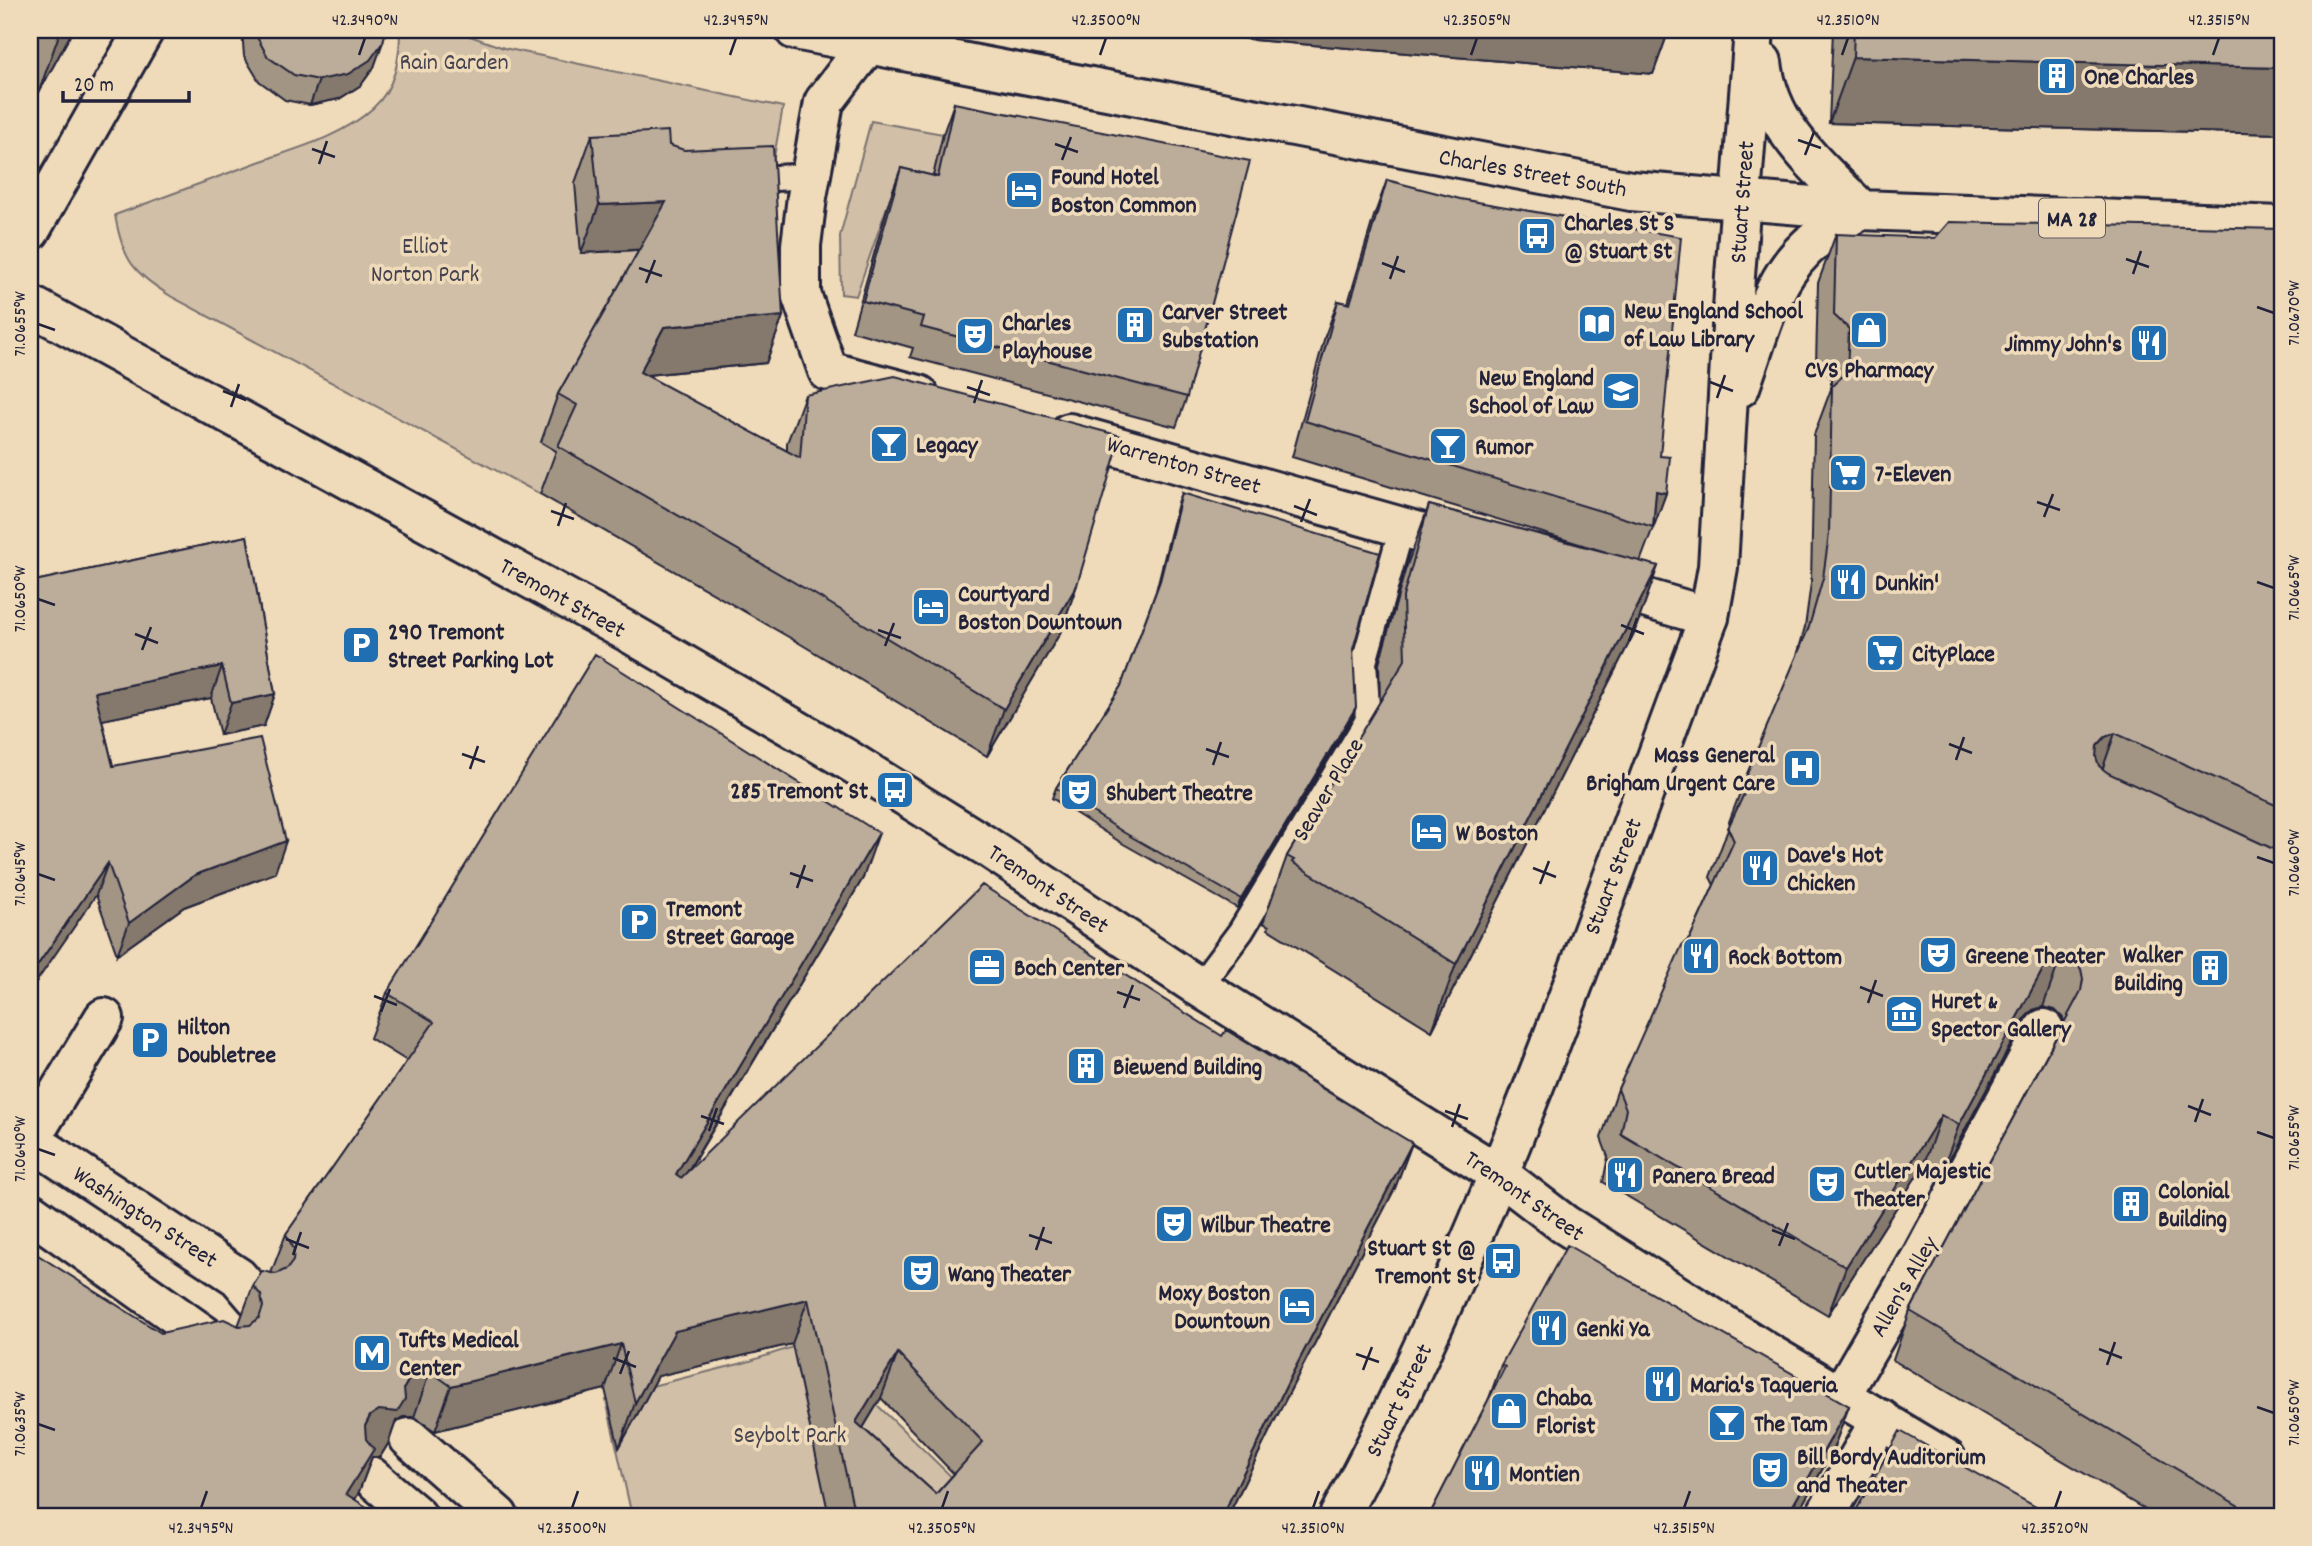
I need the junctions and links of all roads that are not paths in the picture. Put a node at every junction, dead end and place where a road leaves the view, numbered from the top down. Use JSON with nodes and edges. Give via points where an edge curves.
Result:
{"nodes":[{"id":1,"x":145,"y":30,"type":"edge"},
{"id":2,"x":795,"y":30,"type":"edge"},
{"id":3,"x":1756,"y":30,"type":"edge"},
{"id":4,"x":874,"y":37,"type":"edge"},
{"id":5,"x":810,"y":176,"type":"junction"},
{"id":6,"x":716,"y":181,"type":"edge"},
{"id":7,"x":1742,"y":200,"type":"junction"},
{"id":8,"x":1861,"y":210,"type":"junction"},
{"id":9,"x":2282,"y":226,"type":"edge"},
{"id":10,"x":30,"y":231,"type":"edge"},
{"id":11,"x":30,"y":305,"type":"edge"},
{"id":12,"x":949,"y":402,"type":"edge"},
{"id":13,"x":1029,"y":423,"type":"edge"},
{"id":14,"x":1725,"y":429,"type":"junction"},
{"id":15,"x":1402,"y":527,"type":"junction"},
{"id":16,"x":1509,"y":558,"type":"edge"},
{"id":17,"x":1562,"y":573,"type":"edge"},
{"id":18,"x":1709,"y":617,"type":"junction"},
{"id":19,"x":1199,"y":987,"type":"junction"},
{"id":20,"x":104,"y":1017,"type":"dead end"},
{"id":21,"x":2044,"y":1029,"type":"edge"},
{"id":22,"x":30,"y":1140,"type":"edge"},
{"id":23,"x":1500,"y":1175,"type":"junction"},
{"id":24,"x":30,"y":1212,"type":"edge"},
{"id":25,"x":256,"y":1298,"type":"dead end"},
{"id":26,"x":225,"y":1350,"type":"edge"},
{"id":27,"x":1841,"y":1395,"type":"junction"},
{"id":28,"x":1881,"y":1419,"type":"junction"},
{"id":29,"x":409,"y":1438,"type":"edge"},
{"id":30,"x":1972,"y":1475,"type":"edge"},
{"id":31,"x":370,"y":1476,"type":"edge"},
{"id":32,"x":417,"y":1516,"type":"edge"},
{"id":33,"x":498,"y":1516,"type":"edge"},
{"id":34,"x":1339,"y":1516,"type":"edge"},
{"id":35,"x":1825,"y":1516,"type":"edge"}],
"edges":[{"from":1,"to":10,"type":"main road"},
{"from":2,"to":4,"type":"main road","name":"Charles Street South"},
{"from":3,"to":7,"type":"main road","name":"Stuart Street"},
{"from":3,"to":8,"type":"main road","via":[[1775,113],[1806,156]]},
{"from":4,"to":5,"type":"main road","via":[[824,102]]},
{"from":4,"to":7,"type":"main road","name":"Charles Street South","via":[[1586,183]]},
{"from":5,"to":6,"type":"lane"},
{"from":5,"to":12,"type":"main road","via":[[801,245],[801,294],[828,371]]},
{"from":7,"to":8,"type":"main road","name":"Charles Street South"},
{"from":7,"to":14,"type":"main road","name":"Stuart Street"},
{"from":8,"to":9,"type":"main road","name":"Charles Street South","number":"MA 28"},
{"from":8,"to":14,"type":"main road","via":[[1814,237],[1795,256],[1782,278]]},
{"from":11,"to":19,"type":"main road","name":"Tremont Street","via":[[628,632],[843,757]]},
{"from":13,"to":15,"type":"main road","name":"Warrenton Street"},
{"from":14,"to":18,"type":"main road","name":"Stuart Street","via":[[1718,567]]},
{"from":15,"to":16,"type":"main road","name":"Warrenton Street"},
{"from":15,"to":19,"type":"lane","name":"Seaver Place","via":[[1364,662],[1368,720],[1241,931]]},
{"from":17,"to":18,"type":"main road"},
{"from":18,"to":23,"type":"main road","name":"Stuart Street"},
{"from":19,"to":23,"type":"main road","name":"Tremont Street"},
{"from":20,"to":22,"type":"main road"},
{"from":21,"to":27,"type":"main road","name":"Allen's Alley"},
{"from":22,"to":25,"type":"main road","name":"Washington Street","via":[[238,1277]]},
{"from":23,"to":27,"type":"main road","name":"Tremont Street","via":[[1564,1224]]},
{"from":23,"to":34,"type":"main road","name":"Stuart Street","via":[[1388,1425]]},
{"from":24,"to":26,"type":"main road"},
{"from":27,"to":28,"type":"main road","name":"Tremont Street"},
{"from":28,"to":30,"type":"main road","name":"Tremont Street"},
{"from":28,"to":35,"type":"main road"},
{"from":29,"to":33,"type":"main road"},
{"from":31,"to":32,"type":"main road"}]}
